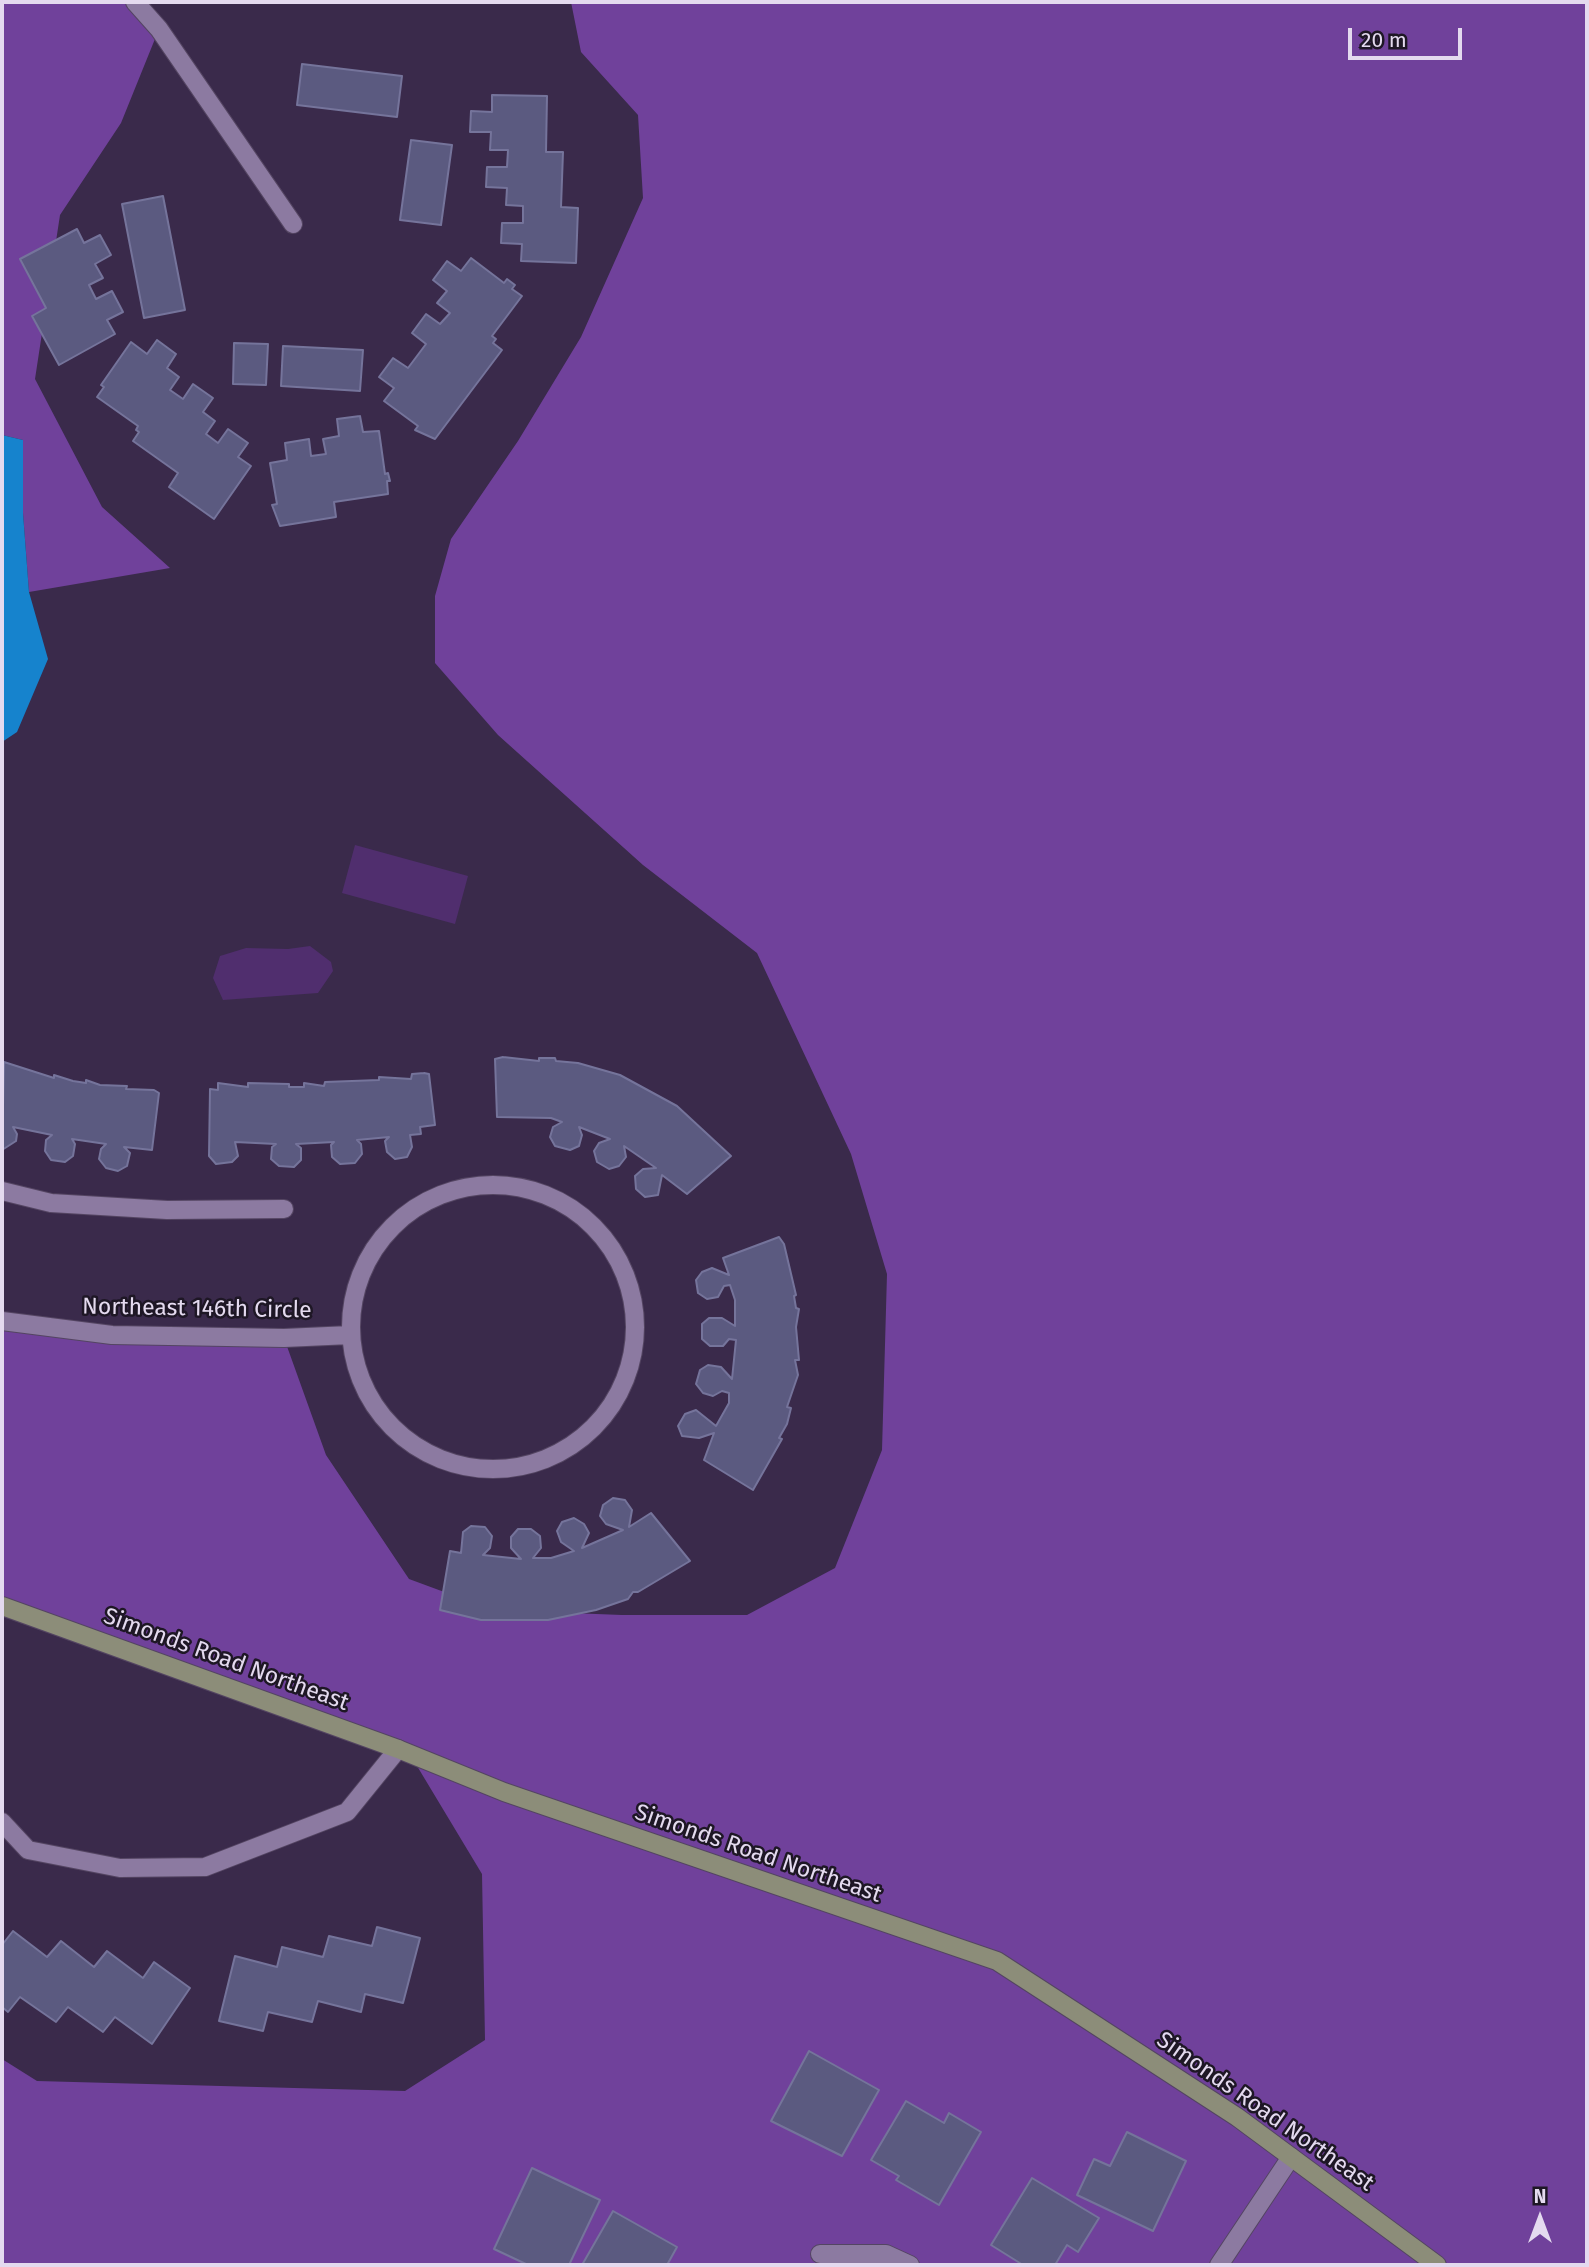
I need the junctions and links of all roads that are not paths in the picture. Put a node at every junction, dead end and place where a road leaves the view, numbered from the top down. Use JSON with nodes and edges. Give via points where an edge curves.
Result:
{"nodes":[{"id":1,"x":135,"y":2,"type":"edge"},
{"id":2,"x":293,"y":224,"type":"dead end"},
{"id":3,"x":2,"y":1191,"type":"edge"},
{"id":4,"x":284,"y":1209,"type":"dead end"},
{"id":5,"x":2,"y":1321,"type":"edge"},
{"id":6,"x":350,"y":1335,"type":"junction"},
{"id":7,"x":2,"y":1606,"type":"edge"},
{"id":8,"x":398,"y":1749,"type":"junction"},
{"id":9,"x":2,"y":1822,"type":"edge"},
{"id":10,"x":1290,"y":2157,"type":"junction"},
{"id":11,"x":820,"y":2254,"type":"dead end"},
{"id":12,"x":910,"y":2265,"type":"edge"},
{"id":13,"x":1219,"y":2265,"type":"edge"},
{"id":14,"x":1437,"y":2265,"type":"edge"}],
"edges":[{"from":1,"to":2,"type":"street","via":[[159,29]]},
{"from":3,"to":4,"type":"street","via":[[51,1203],[167,1210]]},
{"from":5,"to":6,"type":"street","name":"Northeast 146th Circle","via":[[111,1335]]},
{"from":6,"to":6,"type":"street","via":[[364,1389],[397,1434],[446,1462],[501,1470],[556,1456],[601,1423],[629,1374],[637,1319],[623,1265],[589,1220],[541,1191],[485,1184],[431,1198],[386,1231],[357,1279]]},
{"from":7,"to":8,"type":"main road","name":"Simonds Road Northeast"},
{"from":8,"to":9,"type":"street","via":[[347,1812],[205,1867],[120,1868],[28,1850]]},
{"from":8,"to":10,"type":"main road","name":"Simonds Road Northeast","via":[[517,1796],[997,1961],[1237,2117]]},
{"from":10,"to":13,"type":"street"},
{"from":10,"to":14,"type":"main road","name":"Simonds Road Northeast"},
{"from":11,"to":12,"type":"street","via":[[886,2254]]}]}
